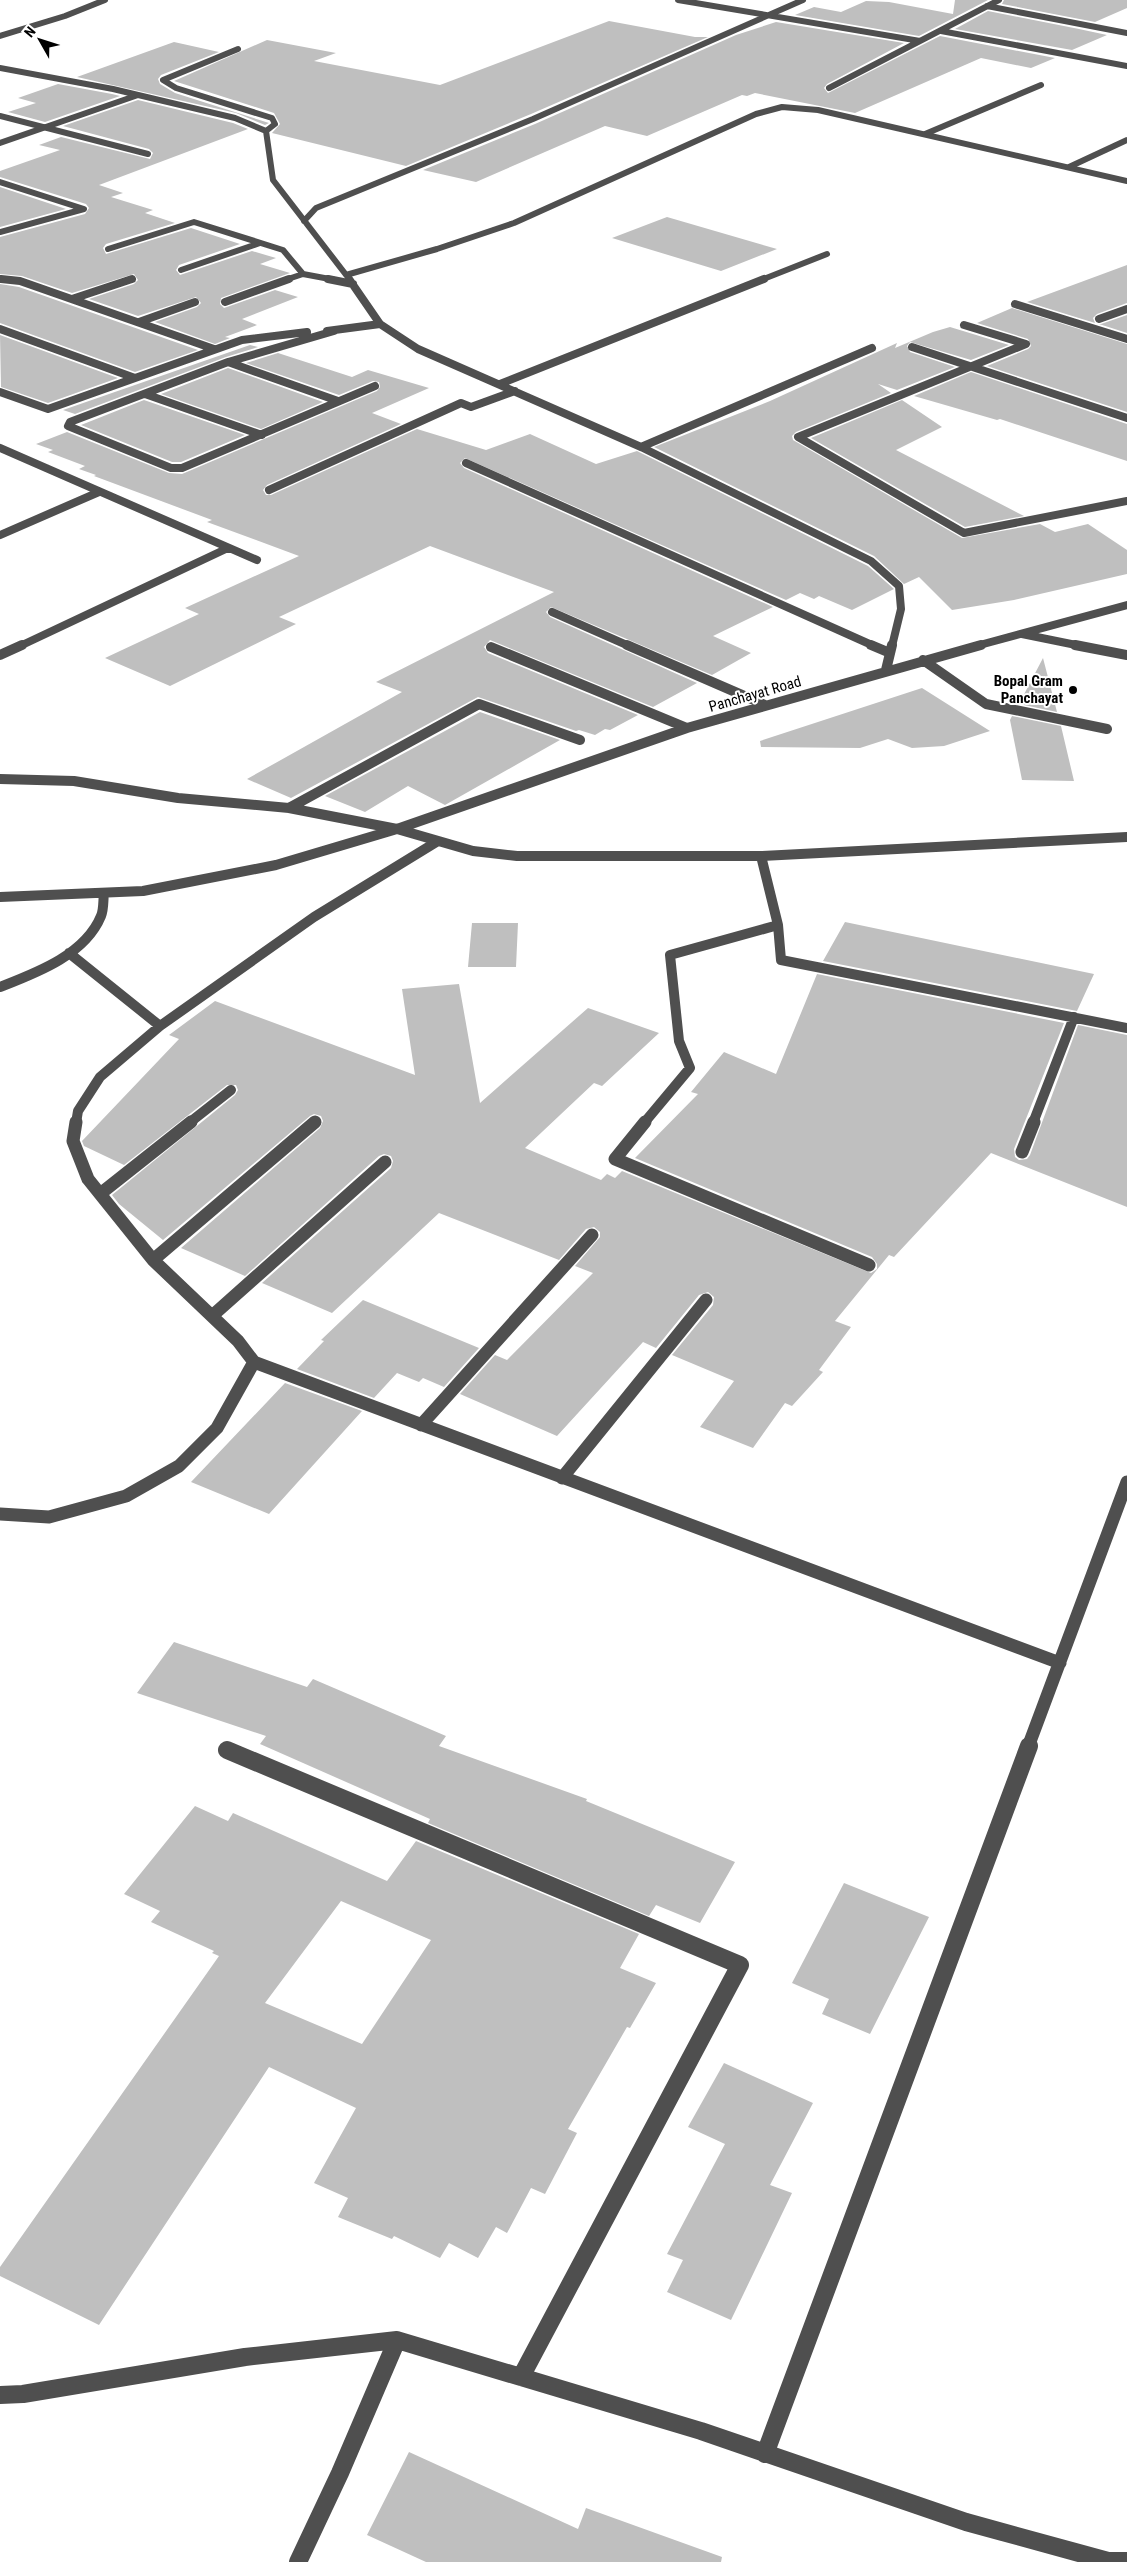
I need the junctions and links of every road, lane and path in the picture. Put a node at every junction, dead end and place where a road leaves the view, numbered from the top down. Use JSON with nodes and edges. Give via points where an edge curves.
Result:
{"nodes":[{"id":1,"x":105,"y":0,"type":"edge"},
{"id":2,"x":678,"y":0,"type":"edge"},
{"id":3,"x":803,"y":0,"type":"edge"},
{"id":4,"x":999,"y":0,"type":"edge"},
{"id":5,"x":987,"y":6,"type":"junction"},
{"id":6,"x":767,"y":16,"type":"junction"},
{"id":7,"x":941,"y":31,"type":"junction"},
{"id":8,"x":1127,"y":33,"type":"edge"},
{"id":9,"x":0,"y":36,"type":"edge"},
{"id":10,"x":920,"y":41,"type":"junction"},
{"id":11,"x":238,"y":49,"type":"dead end"},
{"id":12,"x":1127,"y":66,"type":"edge"},
{"id":13,"x":0,"y":68,"type":"edge"},
{"id":14,"x":1041,"y":85,"type":"dead end"},
{"id":15,"x":829,"y":88,"type":"dead end"},
{"id":16,"x":138,"y":95,"type":"junction"},
{"id":17,"x":0,"y":116,"type":"edge"},
{"id":18,"x":45,"y":127,"type":"junction"},
{"id":19,"x":266,"y":131,"type":"junction"},
{"id":20,"x":925,"y":134,"type":"junction"},
{"id":21,"x":1127,"y":140,"type":"edge"},
{"id":22,"x":0,"y":143,"type":"edge"},
{"id":23,"x":148,"y":154,"type":"dead end"},
{"id":24,"x":1069,"y":168,"type":"junction"},
{"id":25,"x":1127,"y":181,"type":"edge"},
{"id":26,"x":0,"y":182,"type":"edge"},
{"id":27,"x":15,"y":186,"type":"junction"},
{"id":28,"x":0,"y":190,"type":"edge"},
{"id":29,"x":304,"y":221,"type":"junction"},
{"id":30,"x":0,"y":232,"type":"edge"},
{"id":31,"x":260,"y":243,"type":"junction"},
{"id":32,"x":108,"y":249,"type":"dead end"},
{"id":33,"x":827,"y":254,"type":"dead end"},
{"id":34,"x":181,"y":270,"type":"dead end"},
{"id":35,"x":303,"y":274,"type":"junction"},
{"id":36,"x":346,"y":275,"type":"junction"},
{"id":37,"x":132,"y":279,"type":"dead end"},
{"id":38,"x":0,"y":280,"type":"edge"},
{"id":39,"x":353,"y":284,"type":"junction"},
{"id":40,"x":72,"y":299,"type":"junction"},
{"id":41,"x":194,"y":302,"type":"dead end"},
{"id":42,"x":225,"y":302,"type":"dead end"},
{"id":43,"x":1015,"y":304,"type":"dead end"},
{"id":44,"x":1127,"y":309,"type":"edge"},
{"id":45,"x":1099,"y":319,"type":"dead end"},
{"id":46,"x":138,"y":322,"type":"junction"},
{"id":47,"x":380,"y":324,"type":"junction"},
{"id":48,"x":964,"y":325,"type":"dead end"},
{"id":49,"x":0,"y":329,"type":"edge"},
{"id":50,"x":334,"y":331,"type":"junction"},
{"id":51,"x":1127,"y":339,"type":"edge"},
{"id":52,"x":912,"y":347,"type":"dead end"},
{"id":53,"x":872,"y":348,"type":"dead end"},
{"id":54,"x":214,"y":349,"type":"junction"},
{"id":55,"x":228,"y":362,"type":"junction"},
{"id":56,"x":974,"y":367,"type":"junction"},
{"id":57,"x":135,"y":378,"type":"junction"},
{"id":58,"x":500,"y":384,"type":"junction"},
{"id":59,"x":375,"y":386,"type":"dead end"},
{"id":60,"x":515,"y":391,"type":"junction"},
{"id":61,"x":0,"y":392,"type":"edge"},
{"id":62,"x":145,"y":394,"type":"junction"},
{"id":63,"x":338,"y":401,"type":"junction"},
{"id":64,"x":1127,"y":418,"type":"edge"},
{"id":65,"x":262,"y":435,"type":"junction"},
{"id":66,"x":640,"y":447,"type":"junction"},
{"id":67,"x":0,"y":448,"type":"edge"},
{"id":68,"x":466,"y":463,"type":"dead end"},
{"id":69,"x":268,"y":490,"type":"dead end"},
{"id":70,"x":99,"y":492,"type":"junction"},
{"id":71,"x":1127,"y":501,"type":"edge"},
{"id":72,"x":0,"y":535,"type":"edge"},
{"id":73,"x":228,"y":548,"type":"junction"},
{"id":74,"x":257,"y":560,"type":"dead end"},
{"id":75,"x":1127,"y":605,"type":"edge"},
{"id":76,"x":552,"y":612,"type":"dead end"},
{"id":77,"x":1020,"y":634,"type":"junction"},
{"id":78,"x":491,"y":647,"type":"dead end"},
{"id":79,"x":890,"y":653,"type":"junction"},
{"id":80,"x":0,"y":655,"type":"edge"},
{"id":81,"x":1127,"y":655,"type":"edge"},
{"id":82,"x":924,"y":660,"type":"junction"},
{"id":83,"x":886,"y":670,"type":"junction"},
{"id":84,"x":765,"y":705,"type":"junction"},
{"id":85,"x":687,"y":728,"type":"junction"},
{"id":86,"x":1107,"y":729,"type":"dead end"},
{"id":87,"x":580,"y":740,"type":"dead end"},
{"id":88,"x":0,"y":779,"type":"edge"},
{"id":89,"x":289,"y":808,"type":"junction"},
{"id":90,"x":397,"y":829,"type":"junction"},
{"id":91,"x":1127,"y":837,"type":"edge"},
{"id":92,"x":438,"y":841,"type":"junction"},
{"id":93,"x":761,"y":856,"type":"junction"},
{"id":94,"x":104,"y":893,"type":"junction"},
{"id":95,"x":0,"y":897,"type":"edge"},
{"id":96,"x":778,"y":925,"type":"junction"},
{"id":97,"x":69,"y":953,"type":"junction"},
{"id":98,"x":0,"y":986,"type":"edge"},
{"id":99,"x":1074,"y":1018,"type":"junction"},
{"id":100,"x":160,"y":1026,"type":"junction"},
{"id":101,"x":1127,"y":1028,"type":"edge"},
{"id":102,"x":231,"y":1090,"type":"dead end"},
{"id":103,"x":315,"y":1122,"type":"dead end"},
{"id":104,"x":1022,"y":1152,"type":"dead end"},
{"id":105,"x":386,"y":1162,"type":"dead end"},
{"id":106,"x":100,"y":1194,"type":"junction"},
{"id":107,"x":592,"y":1234,"type":"dead end"},
{"id":108,"x":153,"y":1260,"type":"junction"},
{"id":109,"x":869,"y":1265,"type":"dead end"},
{"id":110,"x":706,"y":1300,"type":"dead end"},
{"id":111,"x":212,"y":1316,"type":"junction"},
{"id":112,"x":254,"y":1362,"type":"junction"},
{"id":113,"x":421,"y":1425,"type":"junction"},
{"id":114,"x":562,"y":1478,"type":"junction"},
{"id":115,"x":1127,"y":1482,"type":"edge"},
{"id":116,"x":0,"y":1514,"type":"edge"},
{"id":117,"x":1060,"y":1663,"type":"junction"},
{"id":118,"x":227,"y":1750,"type":"dead end"},
{"id":119,"x":397,"y":2340,"type":"junction"},
{"id":120,"x":521,"y":2377,"type":"junction"},
{"id":121,"x":0,"y":2394,"type":"edge"},
{"id":122,"x":766,"y":2454,"type":"junction"},
{"id":123,"x":1127,"y":2561,"type":"edge"},
{"id":124,"x":298,"y":2562,"type":"edge"}],
"edges":[{"from":1,"to":9,"type":"street"},
{"from":2,"to":6,"type":"street"},
{"from":3,"to":6,"type":"street"},
{"from":4,"to":5,"type":"street"},
{"from":5,"to":7,"type":"street"},
{"from":5,"to":8,"type":"street"},
{"from":6,"to":10,"type":"street"},
{"from":6,"to":29,"type":"street","via":[[542,115],[316,208]]},
{"from":7,"to":10,"type":"street"},
{"from":7,"to":12,"type":"street"},
{"from":10,"to":15,"type":"street"},
{"from":11,"to":19,"type":"street","via":[[163,80],[176,88],[272,118],[275,124]]},
{"from":13,"to":16,"type":"street"},
{"from":14,"to":20,"type":"street"},
{"from":16,"to":18,"type":"street"},
{"from":16,"to":19,"type":"street","via":[[235,118]]},
{"from":17,"to":18,"type":"street"},
{"from":18,"to":22,"type":"street"},
{"from":18,"to":23,"type":"street"},
{"from":19,"to":29,"type":"street","via":[[273,180]]},
{"from":20,"to":24,"type":"street"},
{"from":20,"to":36,"type":"street","via":[[801,107],[767,110],[514,223]]},
{"from":21,"to":24,"type":"street"},
{"from":24,"to":25,"type":"street"},
{"from":26,"to":27,"type":"street"},
{"from":27,"to":28,"type":"street"},
{"from":27,"to":30,"type":"street","via":[[84,209]]},
{"from":29,"to":36,"type":"street"},
{"from":31,"to":32,"type":"street","via":[[194,222]]},
{"from":31,"to":34,"type":"street"},
{"from":31,"to":35,"type":"street","via":[[283,250]]},
{"from":33,"to":58,"type":"street"},
{"from":35,"to":39,"type":"street"},
{"from":35,"to":42,"type":"street"},
{"from":36,"to":39,"type":"street"},
{"from":37,"to":40,"type":"street"},
{"from":38,"to":40,"type":"street","via":[[20,281]]},
{"from":39,"to":47,"type":"street"},
{"from":40,"to":46,"type":"street"},
{"from":41,"to":46,"type":"street"},
{"from":43,"to":51,"type":"street"},
{"from":44,"to":45,"type":"street"},
{"from":46,"to":54,"type":"street"},
{"from":47,"to":50,"type":"street"},
{"from":47,"to":58,"type":"street","via":[[418,349]]},
{"from":48,"to":56,"type":"street","via":[[1026,344]]},
{"from":49,"to":57,"type":"street"},
{"from":50,"to":54,"type":"street","via":[[254,337]]},
{"from":50,"to":55,"type":"street"},
{"from":52,"to":56,"type":"street"},
{"from":53,"to":66,"type":"street"},
{"from":54,"to":57,"type":"street"},
{"from":55,"to":62,"type":"street"},
{"from":55,"to":63,"type":"street"},
{"from":56,"to":64,"type":"street"},
{"from":56,"to":71,"type":"street","via":[[798,436],[964,533]]},
{"from":57,"to":61,"type":"street","via":[[48,409]]},
{"from":58,"to":60,"type":"street"},
{"from":59,"to":63,"type":"street"},
{"from":60,"to":66,"type":"street"},
{"from":60,"to":69,"type":"street","via":[[472,407],[461,403]]},
{"from":62,"to":65,"type":"street"},
{"from":62,"to":65,"type":"street","via":[[70,422],[68,426],[170,468],[182,468]]},
{"from":63,"to":65,"type":"street"},
{"from":66,"to":79,"type":"street","via":[[871,561],[899,586],[900,609]]},
{"from":67,"to":70,"type":"street"},
{"from":68,"to":79,"type":"street"},
{"from":70,"to":72,"type":"street"},
{"from":70,"to":73,"type":"street"},
{"from":73,"to":74,"type":"street"},
{"from":73,"to":80,"type":"street"},
{"from":75,"to":77,"type":"street","name":"Panchayat Road"},
{"from":76,"to":84,"type":"street"},
{"from":77,"to":81,"type":"street"},
{"from":77,"to":82,"type":"street","name":"Panchayat Road"},
{"from":78,"to":85,"type":"street"},
{"from":79,"to":83,"type":"street"},
{"from":82,"to":83,"type":"street","name":"Panchayat Road"},
{"from":82,"to":86,"type":"street","via":[[986,704]]},
{"from":83,"to":84,"type":"street","name":"Panchayat Road"},
{"from":84,"to":85,"type":"street","name":"Panchayat Road"},
{"from":85,"to":90,"type":"street","name":"Panchayat Road"},
{"from":87,"to":89,"type":"street","via":[[479,704]]},
{"from":88,"to":89,"type":"street","via":[[74,781],[178,798]]},
{"from":89,"to":90,"type":"street"},
{"from":90,"to":92,"type":"street"},
{"from":90,"to":94,"type":"street","name":"Panchayat Road","via":[[276,865],[143,891]]},
{"from":91,"to":93,"type":"street"},
{"from":92,"to":93,"type":"street","via":[[473,851],[518,856]]},
{"from":92,"to":100,"type":"street","via":[[314,917]]},
{"from":93,"to":96,"type":"street"},
{"from":94,"to":95,"type":"street","name":"Panchayat Road"},
{"from":94,"to":97,"type":"street","via":[[101,915],[90,935]]},
{"from":96,"to":99,"type":"street","via":[[782,960]]},
{"from":96,"to":109,"type":"street","via":[[670,956],[679,1041],[690,1068],[615,1159]]},
{"from":97,"to":98,"type":"street"},
{"from":97,"to":100,"type":"street"},
{"from":99,"to":101,"type":"street"},
{"from":99,"to":104,"type":"street"},
{"from":100,"to":106,"type":"street","via":[[100,1077],[78,1112],[73,1141],[88,1179]]},
{"from":102,"to":106,"type":"street"},
{"from":103,"to":108,"type":"street"},
{"from":105,"to":111,"type":"street"},
{"from":106,"to":108,"type":"street"},
{"from":107,"to":113,"type":"street"},
{"from":108,"to":111,"type":"street"},
{"from":110,"to":114,"type":"street"},
{"from":111,"to":112,"type":"street","via":[[238,1340]]},
{"from":112,"to":113,"type":"street"},
{"from":112,"to":116,"type":"street","via":[[217,1428],[179,1466],[126,1496],[49,1517]]},
{"from":113,"to":114,"type":"street"},
{"from":114,"to":117,"type":"street"},
{"from":115,"to":117,"type":"street"},
{"from":117,"to":122,"type":"street"},
{"from":118,"to":120,"type":"street","via":[[740,1965]]},
{"from":119,"to":120,"type":"street"},
{"from":119,"to":121,"type":"street","via":[[245,2357],[23,2394]]},
{"from":119,"to":124,"type":"street"},
{"from":120,"to":122,"type":"street"},
{"from":122,"to":123,"type":"street","via":[[966,2522],[1108,2561]]}]}
